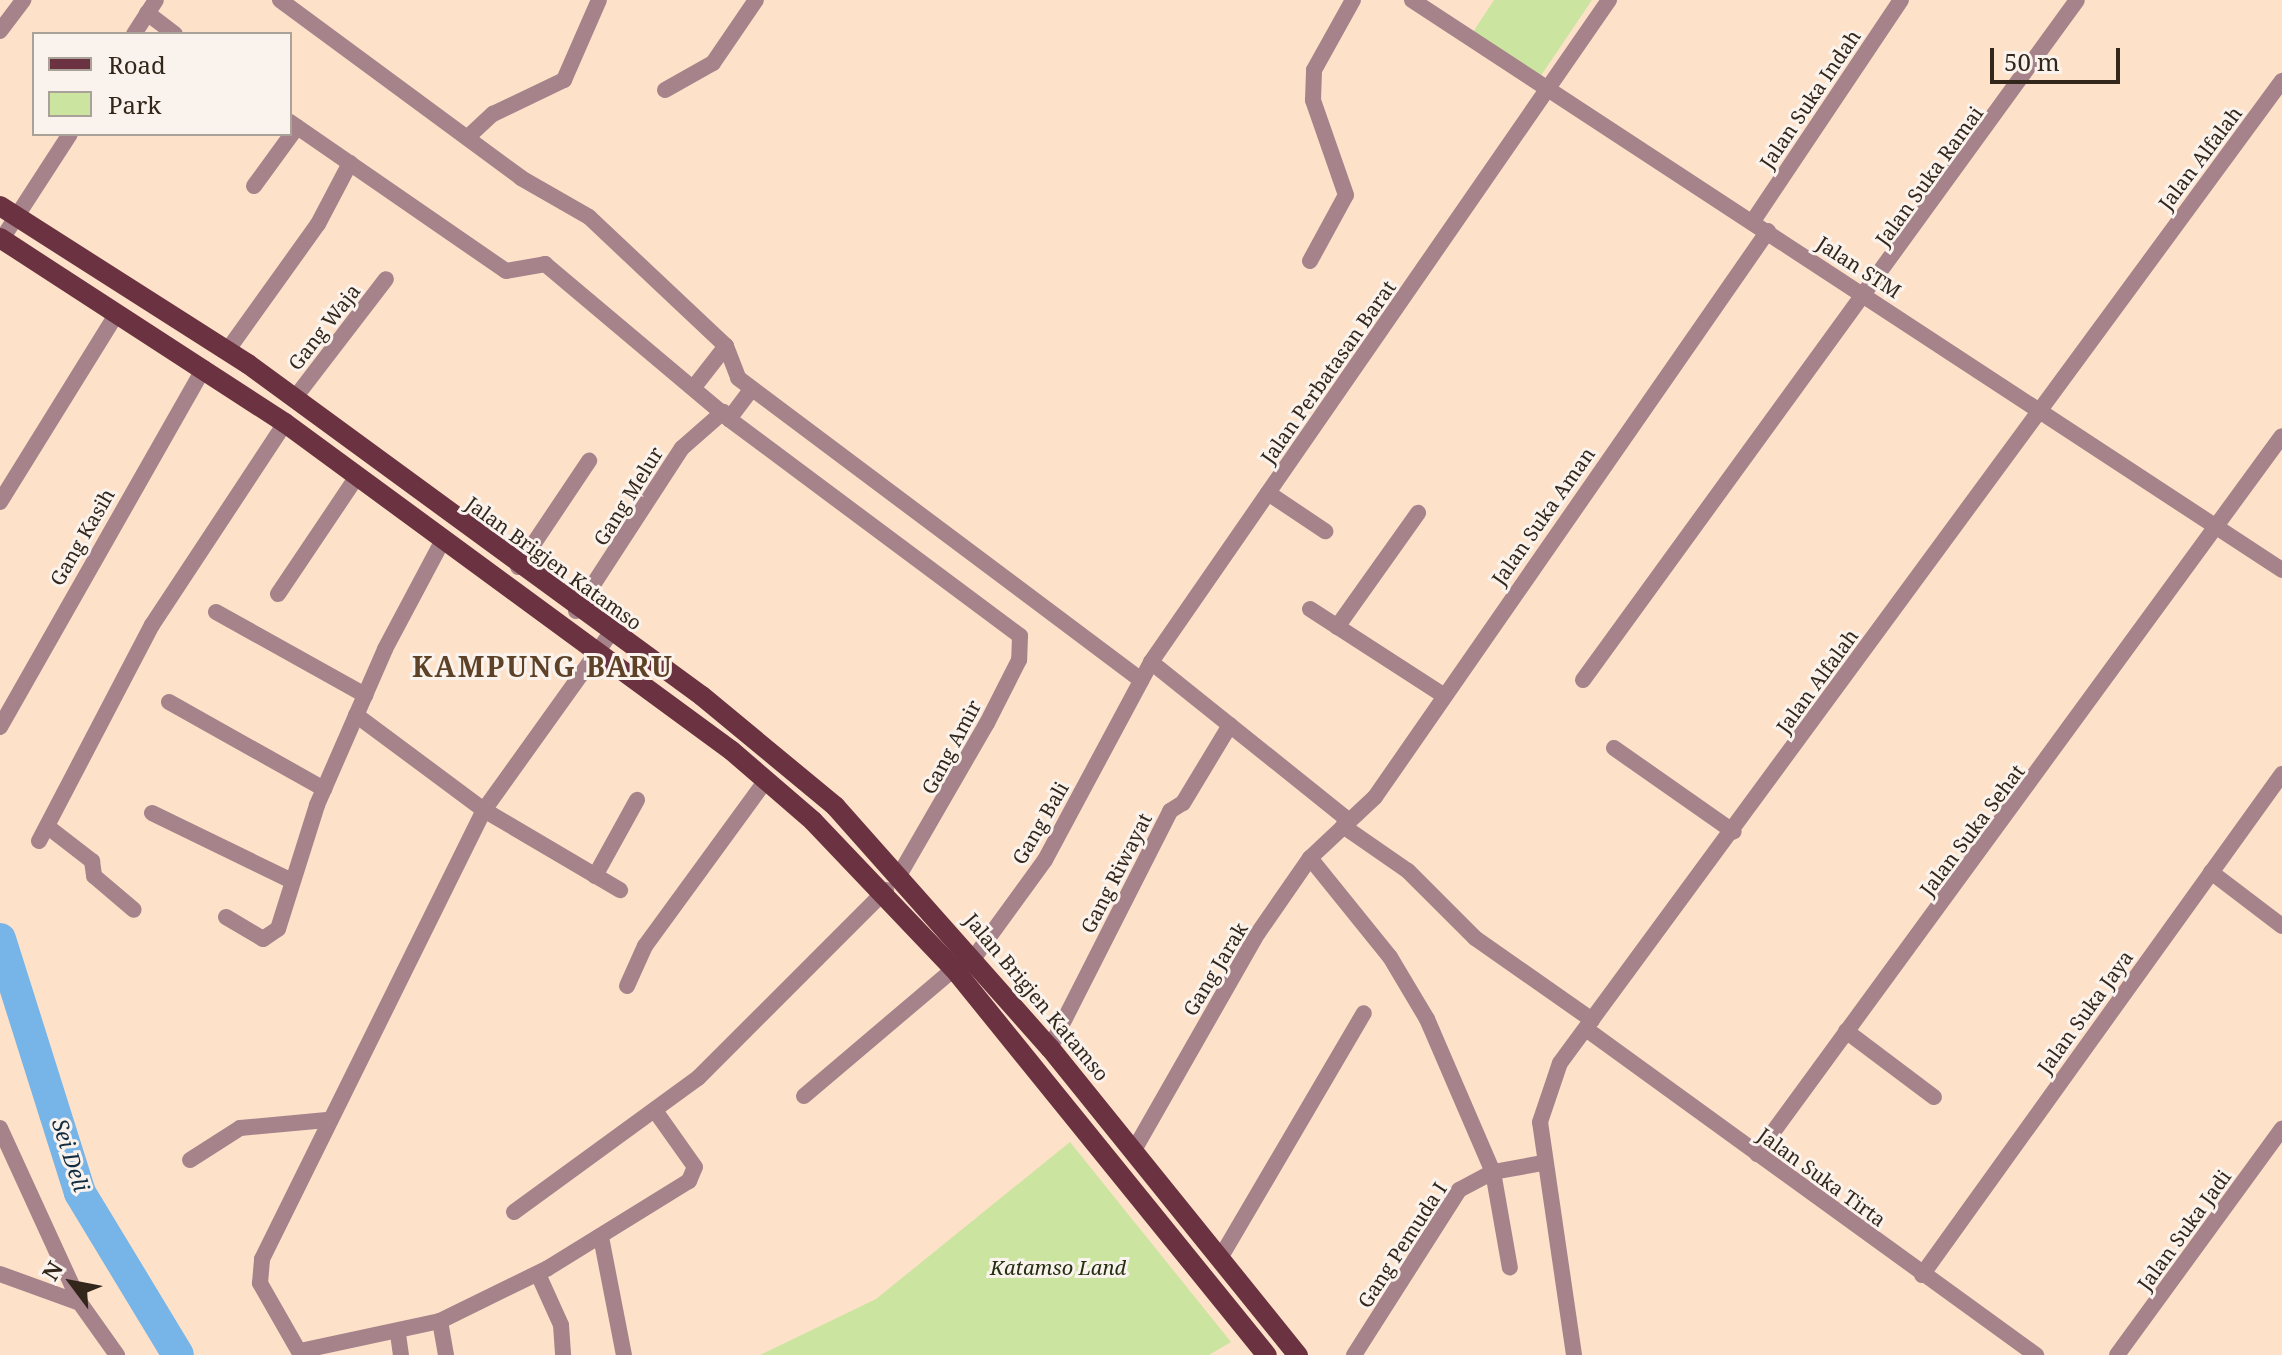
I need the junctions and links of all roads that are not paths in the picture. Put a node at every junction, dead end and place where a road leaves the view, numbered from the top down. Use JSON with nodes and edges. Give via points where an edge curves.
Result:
{"nodes":[{"id":1,"x":23,"y":0,"type":"edge"},
{"id":2,"x":280,"y":0,"type":"edge"},
{"id":3,"x":599,"y":0,"type":"edge"},
{"id":4,"x":756,"y":0,"type":"edge"},
{"id":5,"x":1353,"y":0,"type":"edge"},
{"id":6,"x":1412,"y":0,"type":"edge"},
{"id":7,"x":1609,"y":0,"type":"edge"},
{"id":8,"x":1901,"y":0,"type":"edge"},
{"id":9,"x":2077,"y":0,"type":"edge"},
{"id":10,"x":152,"y":6,"type":"edge"},
{"id":11,"x":0,"y":31,"type":"edge"},
{"id":12,"x":135,"y":32,"type":"edge"},
{"id":13,"x":173,"y":32,"type":"edge"},
{"id":14,"x":2282,"y":81,"type":"edge"},
{"id":15,"x":1551,"y":89,"type":"junction"},
{"id":16,"x":665,"y":90,"type":"dead end"},
{"id":17,"x":293,"y":124,"type":"edge"},
{"id":18,"x":68,"y":136,"type":"edge"},
{"id":19,"x":285,"y":136,"type":"edge"},
{"id":20,"x":469,"y":136,"type":"junction"},
{"id":21,"x":350,"y":163,"type":"junction"},
{"id":22,"x":254,"y":186,"type":"dead end"},
{"id":23,"x":9,"y":211,"type":"edge"},
{"id":24,"x":1753,"y":221,"type":"junction"},
{"id":25,"x":1768,"y":231,"type":"junction"},
{"id":26,"x":1,"y":240,"type":"edge"},
{"id":27,"x":1310,"y":261,"type":"dead end"},
{"id":28,"x":386,"y":279,"type":"dead end"},
{"id":29,"x":1868,"y":296,"type":"junction"},
{"id":30,"x":117,"y":313,"type":"junction"},
{"id":31,"x":726,"y":346,"type":"junction"},
{"id":32,"x":227,"y":351,"type":"junction"},
{"id":33,"x":204,"y":368,"type":"junction"},
{"id":34,"x":694,"y":387,"type":"junction"},
{"id":35,"x":752,"y":389,"type":"junction"},
{"id":36,"x":294,"y":399,"type":"junction"},
{"id":37,"x":2037,"y":409,"type":"junction"},
{"id":38,"x":726,"y":415,"type":"junction"},
{"id":39,"x":285,"y":423,"type":"junction"},
{"id":40,"x":2282,"y":436,"type":"edge"},
{"id":41,"x":589,"y":461,"type":"dead end"},
{"id":42,"x":358,"y":475,"type":"junction"},
{"id":43,"x":1268,"y":493,"type":"junction"},
{"id":44,"x":0,"y":502,"type":"edge"},
{"id":45,"x":1418,"y":513,"type":"dead end"},
{"id":46,"x":2218,"y":529,"type":"junction"},
{"id":47,"x":1325,"y":531,"type":"dead end"},
{"id":48,"x":444,"y":538,"type":"junction"},
{"id":49,"x":518,"y":567,"type":"junction"},
{"id":50,"x":2282,"y":570,"type":"edge"},
{"id":51,"x":278,"y":594,"type":"dead end"},
{"id":52,"x":1310,"y":609,"type":"dead end"},
{"id":53,"x":576,"y":611,"type":"junction"},
{"id":54,"x":216,"y":612,"type":"dead end"},
{"id":55,"x":1337,"y":627,"type":"junction"},
{"id":56,"x":562,"y":628,"type":"junction"},
{"id":57,"x":610,"y":634,"type":"junction"},
{"id":58,"x":595,"y":653,"type":"junction"},
{"id":59,"x":1151,"y":662,"type":"junction"},
{"id":60,"x":1141,"y":680,"type":"junction"},
{"id":61,"x":1583,"y":680,"type":"dead end"},
{"id":62,"x":365,"y":695,"type":"junction"},
{"id":63,"x":1443,"y":695,"type":"junction"},
{"id":64,"x":169,"y":702,"type":"dead end"},
{"id":65,"x":356,"y":715,"type":"junction"},
{"id":66,"x":1230,"y":725,"type":"junction"},
{"id":67,"x":0,"y":727,"type":"edge"},
{"id":68,"x":1614,"y":748,"type":"dead end"},
{"id":69,"x":2282,"y":774,"type":"edge"},
{"id":70,"x":766,"y":780,"type":"junction"},
{"id":71,"x":324,"y":789,"type":"junction"},
{"id":72,"x":637,"y":800,"type":"dead end"},
{"id":73,"x":484,"y":810,"type":"junction"},
{"id":74,"x":152,"y":813,"type":"dead end"},
{"id":75,"x":1345,"y":823,"type":"junction"},
{"id":76,"x":1734,"y":832,"type":"junction"},
{"id":77,"x":1310,"y":858,"type":"junction"},
{"id":78,"x":901,"y":872,"type":"junction"},
{"id":79,"x":2211,"y":872,"type":"junction"},
{"id":80,"x":595,"y":876,"type":"junction"},
{"id":81,"x":288,"y":879,"type":"junction"},
{"id":82,"x":620,"y":890,"type":"dead end"},
{"id":83,"x":886,"y":890,"type":"junction"},
{"id":84,"x":134,"y":910,"type":"dead end"},
{"id":85,"x":226,"y":917,"type":"dead end"},
{"id":86,"x":2282,"y":926,"type":"edge"},
{"id":87,"x":976,"y":961,"type":"junction"},
{"id":88,"x":957,"y":972,"type":"junction"},
{"id":89,"x":627,"y":986,"type":"dead end"},
{"id":90,"x":1011,"y":1003,"type":"junction"},
{"id":91,"x":1364,"y":1013,"type":"dead end"},
{"id":92,"x":992,"y":1015,"type":"junction"},
{"id":93,"x":1589,"y":1025,"type":"junction"},
{"id":94,"x":1846,"y":1031,"type":"junction"},
{"id":95,"x":1050,"y":1048,"type":"junction"},
{"id":96,"x":804,"y":1096,"type":"dead end"},
{"id":97,"x":1934,"y":1097,"type":"dead end"},
{"id":98,"x":656,"y":1112,"type":"junction"},
{"id":99,"x":327,"y":1120,"type":"junction"},
{"id":100,"x":2282,"y":1129,"type":"edge"},
{"id":101,"x":1,"y":1135,"type":"edge"},
{"id":102,"x":1134,"y":1150,"type":"junction"},
{"id":103,"x":1757,"y":1154,"type":"junction"},
{"id":104,"x":190,"y":1160,"type":"dead end"},
{"id":105,"x":1543,"y":1163,"type":"junction"},
{"id":106,"x":1493,"y":1172,"type":"junction"},
{"id":107,"x":514,"y":1212,"type":"dead end"},
{"id":108,"x":601,"y":1237,"type":"junction"},
{"id":109,"x":1219,"y":1260,"type":"junction"},
{"id":110,"x":1510,"y":1268,"type":"dead end"},
{"id":111,"x":0,"y":1274,"type":"edge"},
{"id":112,"x":538,"y":1274,"type":"junction"},
{"id":113,"x":1922,"y":1275,"type":"junction"},
{"id":114,"x":80,"y":1303,"type":"junction"},
{"id":115,"x":440,"y":1321,"type":"junction"},
{"id":116,"x":398,"y":1334,"type":"junction"},
{"id":117,"x":300,"y":1353,"type":"edge"},
{"id":118,"x":117,"y":1355,"type":"edge"},
{"id":119,"x":401,"y":1355,"type":"edge"},
{"id":120,"x":446,"y":1355,"type":"edge"},
{"id":121,"x":563,"y":1355,"type":"edge"},
{"id":122,"x":624,"y":1355,"type":"edge"},
{"id":123,"x":1267,"y":1355,"type":"edge"},
{"id":124,"x":1298,"y":1355,"type":"edge"},
{"id":125,"x":1354,"y":1355,"type":"edge"},
{"id":126,"x":1574,"y":1355,"type":"edge"},
{"id":127,"x":2036,"y":1355,"type":"edge"},
{"id":128,"x":2117,"y":1355,"type":"edge"}],
"edges":[{"from":1,"to":11,"type":"street"},
{"from":2,"to":20,"type":"street"},
{"from":3,"to":20,"type":"street","via":[[564,80],[493,114]]},
{"from":4,"to":16,"type":"street","via":[[713,63]]},
{"from":5,"to":27,"type":"street","via":[[1314,70],[1313,100],[1346,195]]},
{"from":6,"to":15,"type":"street","name":"Jalan STM"},
{"from":7,"to":15,"type":"street","name":"Jalan Perbatasan Barat"},
{"from":8,"to":24,"type":"street","name":"Jalan Suka Indah"},
{"from":9,"to":29,"type":"street","name":"Jalan Suka Ramai"},
{"from":10,"to":12,"type":"street"},
{"from":10,"to":13,"type":"street"},
{"from":14,"to":37,"type":"street","name":"Jalan Alfalah"},
{"from":15,"to":24,"type":"street","name":"Jalan STM"},
{"from":15,"to":43,"type":"street","name":"Jalan Perbatasan Barat"},
{"from":17,"to":21,"type":"street"},
{"from":18,"to":23,"type":"street"},
{"from":19,"to":22,"type":"street"},
{"from":20,"to":31,"type":"street","via":[[589,217]]},
{"from":21,"to":32,"type":"street","via":[[303,248]]},
{"from":21,"to":34,"type":"street","via":[[506,271],[545,264]]},
{"from":23,"to":26,"type":"street"},
{"from":23,"to":32,"type":"main road","name":"Jalan Brigjen Katamso"},
{"from":24,"to":25,"type":"street","name":"Jalan STM"},
{"from":25,"to":29,"type":"street","name":"Jalan STM"},
{"from":25,"to":63,"type":"street","name":"Jalan Suka Aman"},
{"from":26,"to":30,"type":"main road"},
{"from":28,"to":36,"type":"street","name":"Gang Waja"},
{"from":29,"to":37,"type":"street","name":"Jalan STM"},
{"from":29,"to":61,"type":"street","name":"Jalan Suka Ramai"},
{"from":30,"to":33,"type":"main road"},
{"from":30,"to":44,"type":"street"},
{"from":31,"to":34,"type":"street"},
{"from":31,"to":35,"type":"street","via":[[737,364],[732,373]]},
{"from":32,"to":36,"type":"main road","name":"Jalan Brigjen Katamso"},
{"from":33,"to":39,"type":"main road"},
{"from":33,"to":67,"type":"street","name":"Gang Kasih"},
{"from":34,"to":38,"type":"street"},
{"from":35,"to":38,"type":"street","name":"Gang Melur"},
{"from":35,"to":60,"type":"street"},
{"from":36,"to":49,"type":"main road","name":"Jalan Brigjen Katamso"},
{"from":37,"to":46,"type":"street","name":"Jalan STM"},
{"from":37,"to":76,"type":"street","name":"Jalan Alfalah"},
{"from":38,"to":53,"type":"street","name":"Gang Melur","via":[[682,448]]},
{"from":38,"to":78,"type":"street","name":"Gang Amir","via":[[1020,636],[1019,660]]},
{"from":39,"to":42,"type":"main road"},
{"from":39,"to":84,"type":"street","via":[[152,625],[44,834],[92,861],[94,876]]},
{"from":40,"to":46,"type":"street","name":"Jalan Suka Sehat"},
{"from":41,"to":49,"type":"street"},
{"from":42,"to":48,"type":"main road"},
{"from":42,"to":51,"type":"street"},
{"from":43,"to":47,"type":"street"},
{"from":43,"to":59,"type":"street","name":"Jalan Perbatasan Barat"},
{"from":45,"to":55,"type":"street"},
{"from":46,"to":50,"type":"street","name":"Jalan STM"},
{"from":46,"to":94,"type":"street","name":"Jalan Suka Sehat"},
{"from":48,"to":56,"type":"main road"},
{"from":48,"to":62,"type":"street"},
{"from":49,"to":53,"type":"main road","name":"Jalan Brigjen Katamso"},
{"from":52,"to":55,"type":"street"},
{"from":53,"to":56,"type":"main road"},
{"from":53,"to":57,"type":"main road","name":"Jalan Brigjen Katamso"},
{"from":54,"to":62,"type":"street"},
{"from":55,"to":63,"type":"street"},
{"from":56,"to":58,"type":"main road"},
{"from":57,"to":58,"type":"street"},
{"from":57,"to":78,"type":"main road","name":"Jalan Brigjen Katamso","via":[[741,726]]},
{"from":58,"to":70,"type":"main road"},
{"from":58,"to":73,"type":"street"},
{"from":59,"to":60,"type":"street","name":"Jalan Perbatasan Barat"},
{"from":59,"to":66,"type":"street","name":"Jalan Suka Tirta"},
{"from":60,"to":87,"type":"street","name":"Gang Bali","via":[[1045,860]]},
{"from":62,"to":65,"type":"street"},
{"from":63,"to":75,"type":"street","name":"Jalan Suka Aman","via":[[1375,797]]},
{"from":64,"to":71,"type":"street"},
{"from":65,"to":71,"type":"street"},
{"from":65,"to":73,"type":"street"},
{"from":66,"to":75,"type":"street","name":"Jalan Suka Tirta"},
{"from":66,"to":95,"type":"street","name":"Gang Riwayat","via":[[1183,803],[1170,811]]},
{"from":68,"to":76,"type":"street"},
{"from":69,"to":79,"type":"street","name":"Jalan Suka Jaya"},
{"from":70,"to":83,"type":"main road"},
{"from":70,"to":89,"type":"street","via":[[645,946]]},
{"from":71,"to":81,"type":"street"},
{"from":72,"to":80,"type":"street"},
{"from":73,"to":80,"type":"street"},
{"from":73,"to":99,"type":"street"},
{"from":74,"to":81,"type":"street"},
{"from":75,"to":77,"type":"street","name":"Gang Jarak"},
{"from":75,"to":93,"type":"street","name":"Jalan Suka Tirta","via":[[1456,911],[1464,930]]},
{"from":76,"to":93,"type":"street","name":"Jalan Alfalah"},
{"from":77,"to":102,"type":"street","name":"Gang Jarak","via":[[1258,933]]},
{"from":77,"to":106,"type":"street","via":[[1390,957],[1427,1019]]},
{"from":78,"to":87,"type":"main road","name":"Jalan Brigjen Katamso"},
{"from":79,"to":86,"type":"street"},
{"from":79,"to":113,"type":"street","name":"Jalan Suka Jaya"},
{"from":80,"to":82,"type":"street"},
{"from":81,"to":85,"type":"street","via":[[272,937]]},
{"from":83,"to":88,"type":"main road"},
{"from":83,"to":98,"type":"street","via":[[758,1022]]},
{"from":87,"to":88,"type":"street","name":"Gang Bali"},
{"from":87,"to":90,"type":"main road","name":"Jalan Brigjen Katamso"},
{"from":88,"to":92,"type":"main road"},
{"from":88,"to":96,"type":"street","name":"Gang Bali"},
{"from":90,"to":92,"type":"main road"},
{"from":90,"to":95,"type":"main road","name":"Jalan Brigjen Katamso"},
{"from":91,"to":109,"type":"street"},
{"from":92,"to":123,"type":"main road"},
{"from":93,"to":103,"type":"street","name":"Jalan Suka Tirta"},
{"from":93,"to":105,"type":"street","name":"Jalan Alfalah","via":[[1545,1097]]},
{"from":94,"to":97,"type":"street"},
{"from":94,"to":103,"type":"street","name":"Jalan Suka Sehat"},
{"from":95,"to":102,"type":"main road","name":"Jalan Brigjen Katamso"},
{"from":98,"to":107,"type":"street"},
{"from":98,"to":108,"type":"street","via":[[694,1174]]},
{"from":99,"to":104,"type":"street","via":[[240,1128]]},
{"from":99,"to":117,"type":"street","via":[[258,1271]]},
{"from":100,"to":128,"type":"street","name":"Jalan Suka Jadi"},
{"from":101,"to":114,"type":"street"},
{"from":102,"to":109,"type":"main road","name":"Jalan Brigjen Katamso"},
{"from":103,"to":113,"type":"street","name":"Jalan Suka Tirta"},
{"from":105,"to":106,"type":"street","name":"Gang Pemuda I"},
{"from":105,"to":126,"type":"street","name":"Jalan Alfalah","via":[[1574,1316]]},
{"from":106,"to":110,"type":"street"},
{"from":106,"to":125,"type":"street","name":"Gang Pemuda I","via":[[1455,1195]]},
{"from":108,"to":112,"type":"street"},
{"from":108,"to":122,"type":"street"},
{"from":109,"to":124,"type":"main road","name":"Jalan Brigjen Katamso"},
{"from":111,"to":114,"type":"street"},
{"from":112,"to":115,"type":"street"},
{"from":112,"to":121,"type":"street","via":[[561,1325]]},
{"from":113,"to":127,"type":"street","name":"Jalan Suka Tirta"},
{"from":114,"to":118,"type":"street"},
{"from":115,"to":116,"type":"street"},
{"from":115,"to":120,"type":"street"},
{"from":116,"to":117,"type":"street"},
{"from":116,"to":119,"type":"street"}]}
